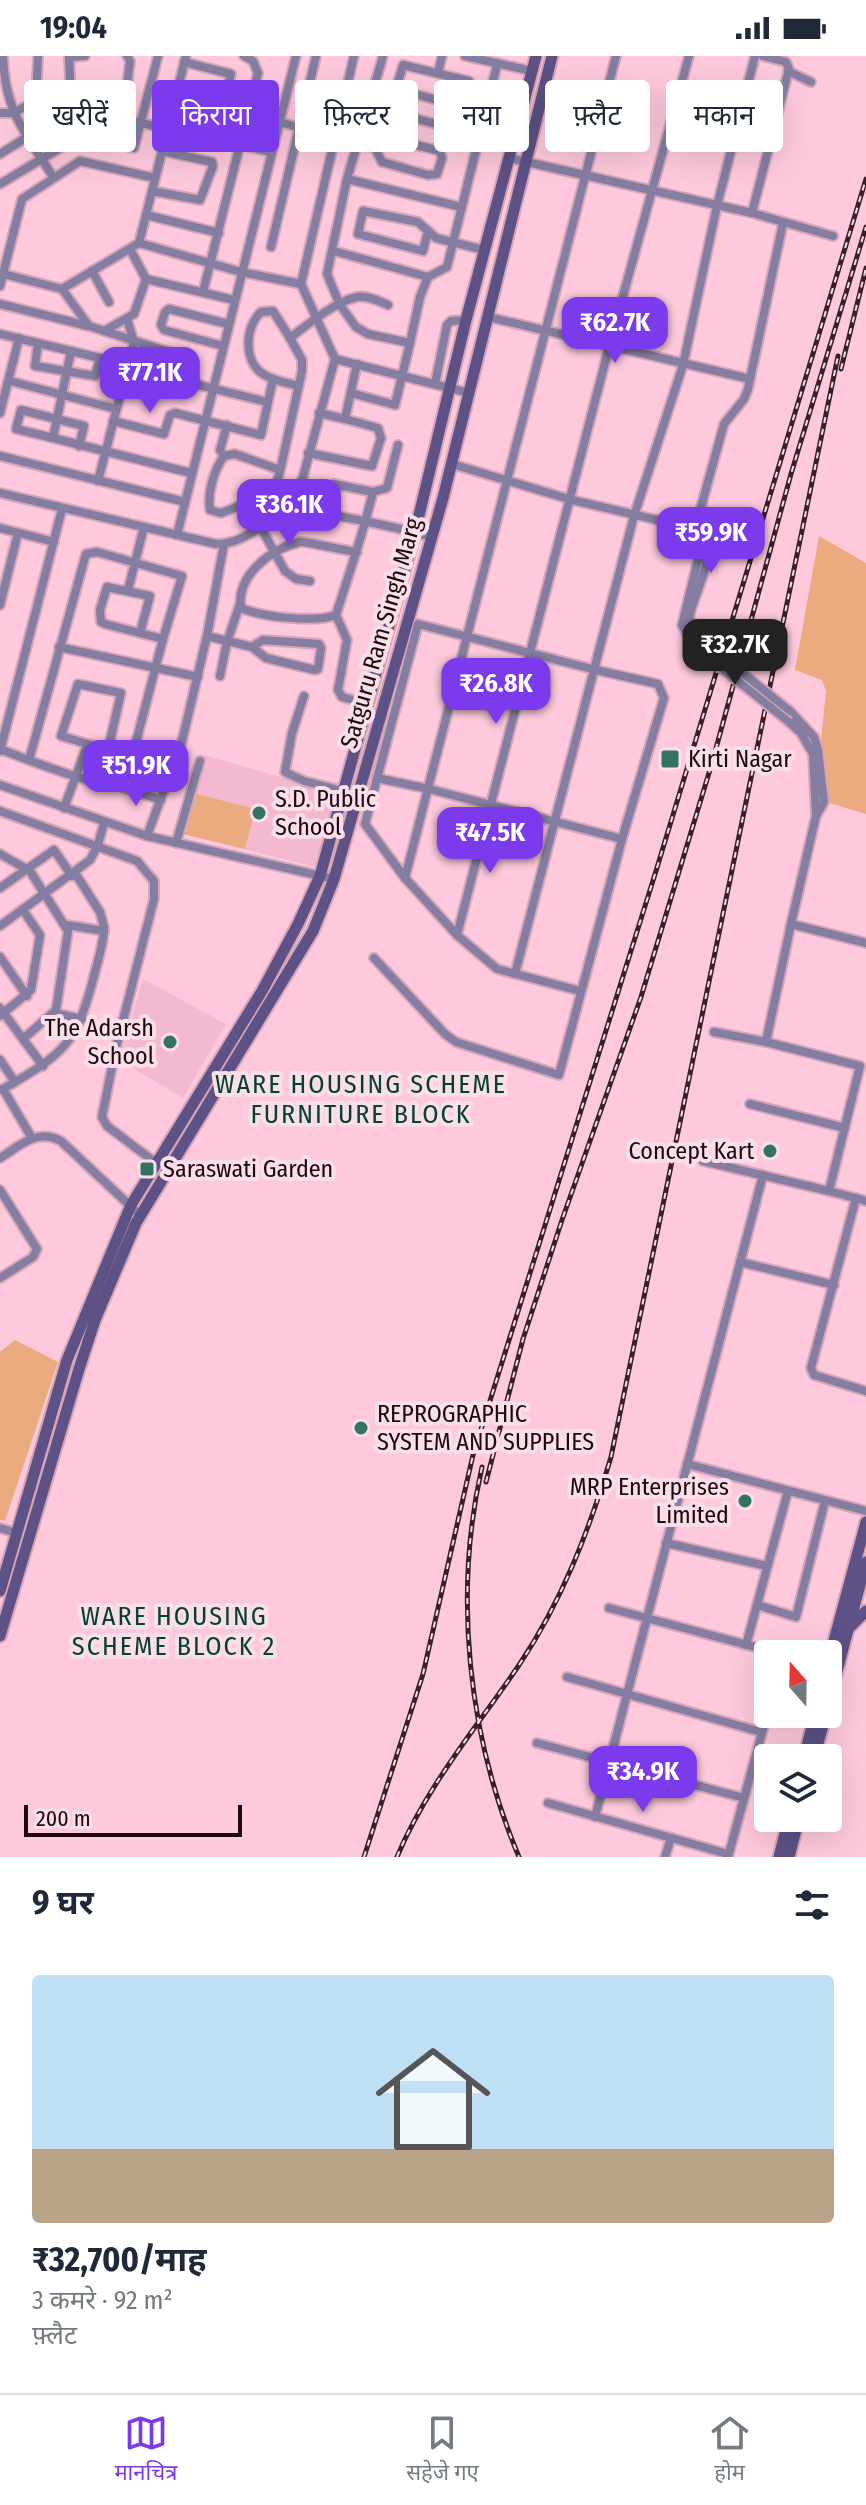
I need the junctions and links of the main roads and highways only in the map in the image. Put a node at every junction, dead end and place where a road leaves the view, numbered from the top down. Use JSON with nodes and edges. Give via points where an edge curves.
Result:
{"nodes":[{"id":1,"x":536,"y":56,"type":"edge"},
{"id":2,"x":552,"y":56,"type":"edge"},
{"id":3,"x":866,"y":1522,"type":"edge"},
{"id":4,"x":866,"y":1562,"type":"edge"},
{"id":5,"x":860,"y":1574,"type":"edge"},
{"id":6,"x":858,"y":1589,"type":"edge"},
{"id":7,"x":0,"y":1591,"type":"edge"},
{"id":8,"x":866,"y":1611,"type":"edge"},
{"id":9,"x":847,"y":1630,"type":"junction"},
{"id":10,"x":0,"y":1636,"type":"edge"},
{"id":11,"x":841,"y":1640,"type":"edge"},
{"id":12,"x":842,"y":1642,"type":"edge"},
{"id":13,"x":785,"y":1832,"type":"edge"},
{"id":14,"x":795,"y":1832,"type":"edge"},
{"id":15,"x":779,"y":1857,"type":"edge"},
{"id":16,"x":789,"y":1857,"type":"edge"}],
"edges":[{"from":1,"to":7,"type":"main road","name":"Satguru Ram Singh Marg","via":[[415,532],[320,876],[262,991],[131,1205],[67,1360]]},
{"from":2,"to":10,"type":"main road","name":"Satguru Ram Singh Marg","via":[[413,622],[334,879],[313,931],[140,1215],[91,1332]]},
{"from":3,"to":5,"type":"main road"},
{"from":4,"to":5,"type":"main road"},
{"from":5,"to":6,"type":"main road"},
{"from":6,"to":9,"type":"main road"},
{"from":6,"to":11,"type":"main road"},
{"from":8,"to":9,"type":"main road"},
{"from":9,"to":12,"type":"main road"},
{"from":13,"to":15,"type":"main road"},
{"from":14,"to":16,"type":"main road"}]}
